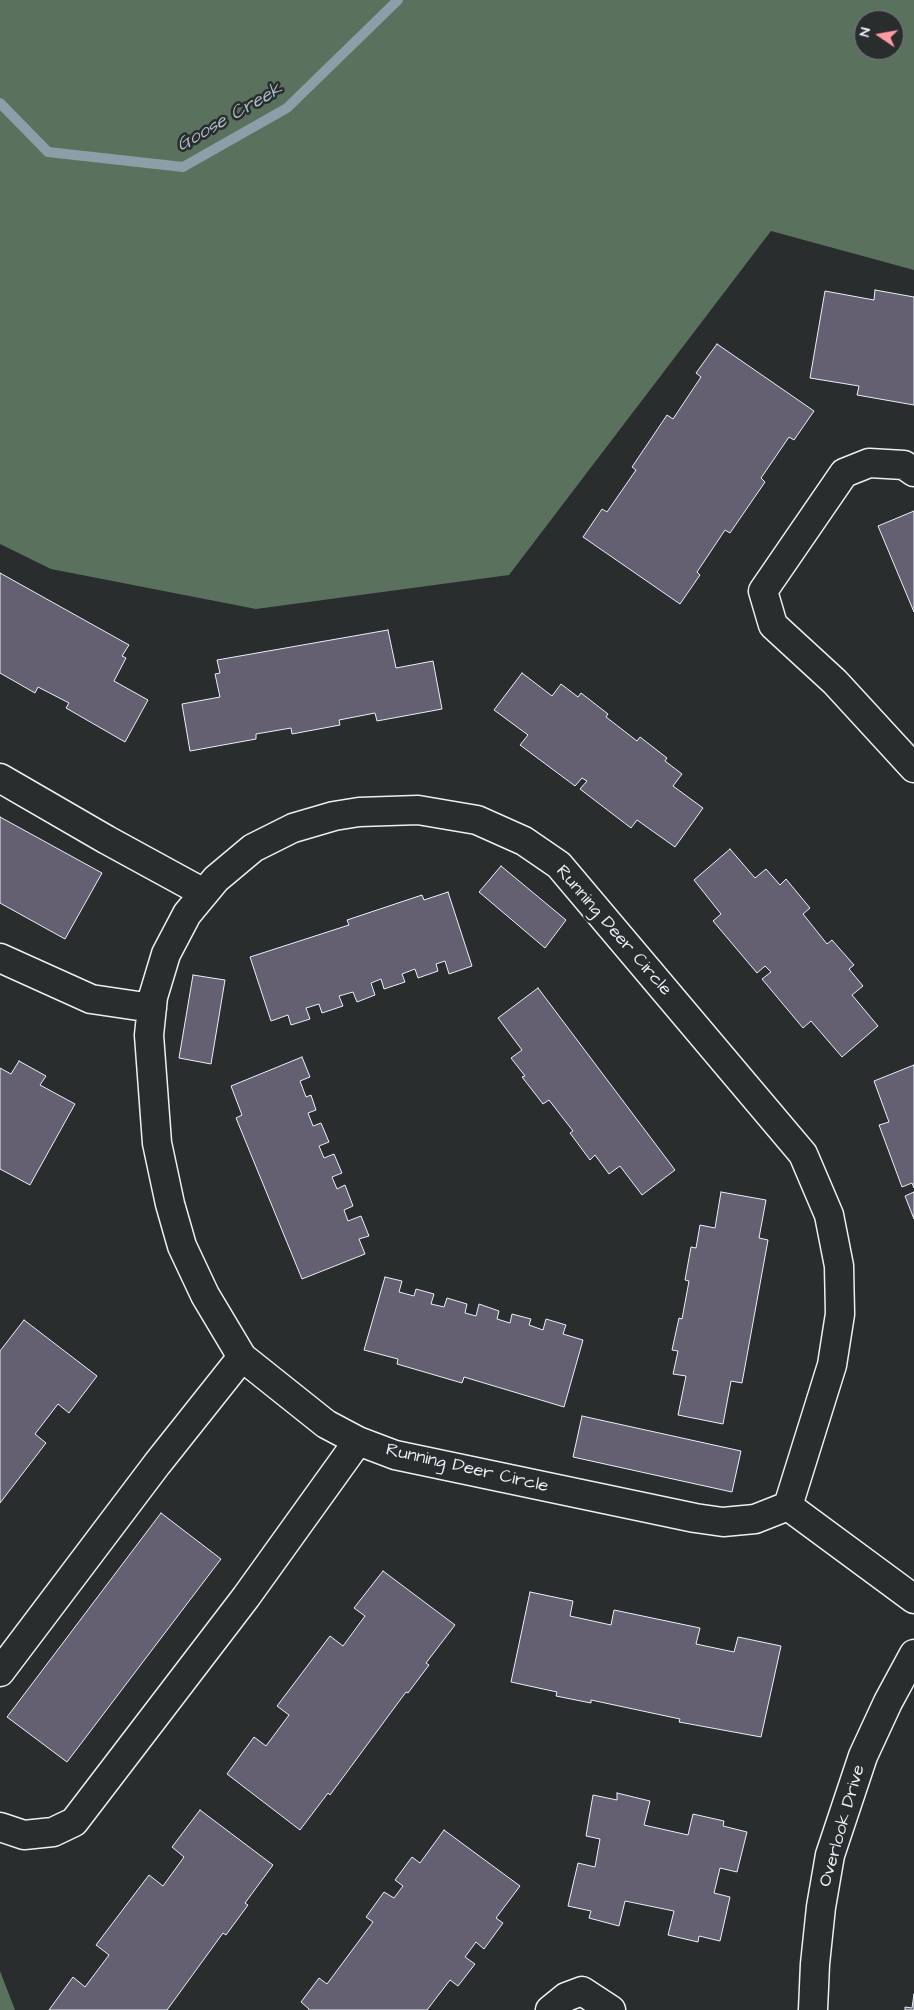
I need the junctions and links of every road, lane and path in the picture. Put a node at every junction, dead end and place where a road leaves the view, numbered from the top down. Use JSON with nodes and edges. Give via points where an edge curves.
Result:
{"nodes":[{"id":1,"x":914,"y":472,"type":"edge"},
{"id":2,"x":914,"y":768,"type":"edge"},
{"id":3,"x":0,"y":778,"type":"edge"},
{"id":4,"x":204,"y":893,"type":"junction"},
{"id":5,"x":0,"y":958,"type":"edge"},
{"id":6,"x":152,"y":1008,"type":"junction"},
{"id":7,"x":242,"y":1357,"type":"junction"},
{"id":8,"x":358,"y":1441,"type":"junction"},
{"id":9,"x":788,"y":1506,"type":"junction"},
{"id":10,"x":914,"y":1599,"type":"edge"},
{"id":11,"x":914,"y":1654,"type":"edge"},
{"id":12,"x":0,"y":1672,"type":"edge"},
{"id":13,"x":0,"y":1827,"type":"edge"},
{"id":14,"x":550,"y":2010,"type":"edge"},
{"id":15,"x":611,"y":2010,"type":"edge"},
{"id":16,"x":813,"y":2010,"type":"edge"}],
"edges":[{"from":1,"to":2,"type":"street","via":[[904,465],[869,463],[844,473],[763,591],[773,625],[835,682]]},
{"from":3,"to":4,"type":"street"},
{"from":4,"to":6,"type":"street","name":"Running Deer Circle","via":[[187,914],[166,954]]},
{"from":4,"to":9,"type":"street","name":"Running Deer Circle","via":[[253,848],[293,828],[359,812],[418,810],[477,820],[524,841],[559,865],[803,1154],[829,1215],[839,1266],[840,1314],[832,1365]]},
{"from":5,"to":6,"type":"street","via":[[91,999]]},
{"from":6,"to":7,"type":"street","name":"Running Deer Circle","via":[[149,1035],[157,1143],[170,1204],[182,1246],[205,1295]]},
{"from":7,"to":8,"type":"street","name":"Running Deer Circle","via":[[326,1424]]},
{"from":7,"to":12,"type":"street"},
{"from":8,"to":9,"type":"street","name":"Running Deer Circle","via":[[395,1455],[695,1518],[723,1522],[755,1519]]},
{"from":8,"to":13,"type":"street","via":[[246,1597],[74,1822],[53,1832],[24,1835]]},
{"from":9,"to":10,"type":"street"},
{"from":11,"to":16,"type":"street","name":"Overlook Drive","via":[[863,1756],[830,1855],[821,1907]]},
{"from":14,"to":15,"type":"street","via":[[566,1997],[582,1991]]}]}
